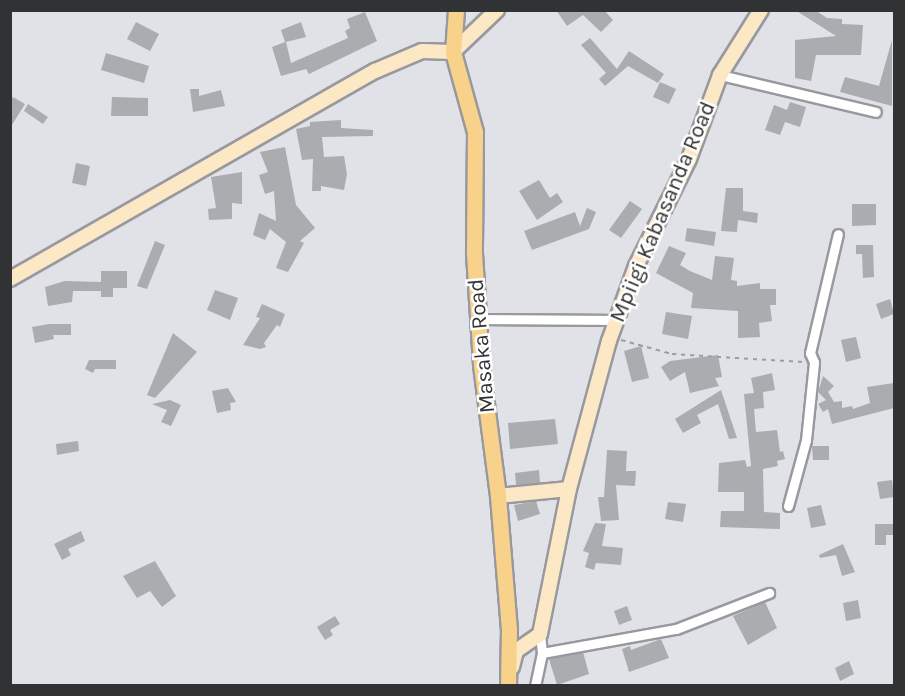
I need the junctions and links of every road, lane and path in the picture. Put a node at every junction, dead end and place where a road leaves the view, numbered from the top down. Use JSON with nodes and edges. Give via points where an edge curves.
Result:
{"nodes":[{"id":1,"x":456,"y":10,"type":"edge"},
{"id":2,"x":497,"y":10,"type":"edge"},
{"id":3,"x":761,"y":10,"type":"edge"},
{"id":4,"x":453,"y":52,"type":"junction"},
{"id":5,"x":720,"y":75,"type":"junction"},
{"id":6,"x":876,"y":112,"type":"dead end"},
{"id":7,"x":838,"y":234,"type":"dead end"},
{"id":8,"x":10,"y":279,"type":"edge"},
{"id":9,"x":479,"y":319,"type":"junction"},
{"id":10,"x":617,"y":320,"type":"junction"},
{"id":11,"x":609,"y":341,"type":"junction"},
{"id":12,"x":814,"y":362,"type":"junction"},
{"id":13,"x":569,"y":489,"type":"junction"},
{"id":14,"x":498,"y":496,"type":"junction"},
{"id":15,"x":788,"y":506,"type":"dead end"},
{"id":16,"x":769,"y":594,"type":"dead end"},
{"id":17,"x":540,"y":634,"type":"junction"},
{"id":18,"x":542,"y":653,"type":"junction"},
{"id":19,"x":508,"y":685,"type":"edge"},
{"id":20,"x":535,"y":686,"type":"edge"}],
"edges":[{"from":1,"to":4,"type":"main road","name":"Masaka Road"},
{"from":2,"to":4,"type":"main road"},
{"from":3,"to":5,"type":"main road","name":"Mpiigi Kabasanda Road"},
{"from":4,"to":8,"type":"main road","via":[[422,51],[365,76]]},
{"from":4,"to":9,"type":"main road","name":"Masaka Road","via":[[475,132],[473,243]]},
{"from":5,"to":6,"type":"street"},
{"from":5,"to":10,"type":"main road","name":"Mpiigi Kabasanda Road","via":[[689,159],[636,266]]},
{"from":7,"to":12,"type":"street","via":[[810,353]]},
{"from":9,"to":10,"type":"street"},
{"from":9,"to":14,"type":"main road","name":"Masaka Road"},
{"from":10,"to":11,"type":"main road","name":"Mpiigi Kabasanda Road"},
{"from":11,"to":12,"type":"path","via":[[626,339],[672,354]]},
{"from":11,"to":13,"type":"main road","name":"Mpiigi Kabasanda Road"},
{"from":12,"to":15,"type":"street","via":[[806,440]]},
{"from":13,"to":14,"type":"main road"},
{"from":13,"to":17,"type":"main road","name":"Mpiigi Kabasanda Road"},
{"from":14,"to":19,"type":"main road","name":"Masaka Road","via":[[509,629]]},
{"from":16,"to":18,"type":"street","via":[[676,629]]},
{"from":17,"to":18,"type":"street"},
{"from":17,"to":19,"type":"main road","via":[[516,651]]},
{"from":18,"to":20,"type":"street"}]}
